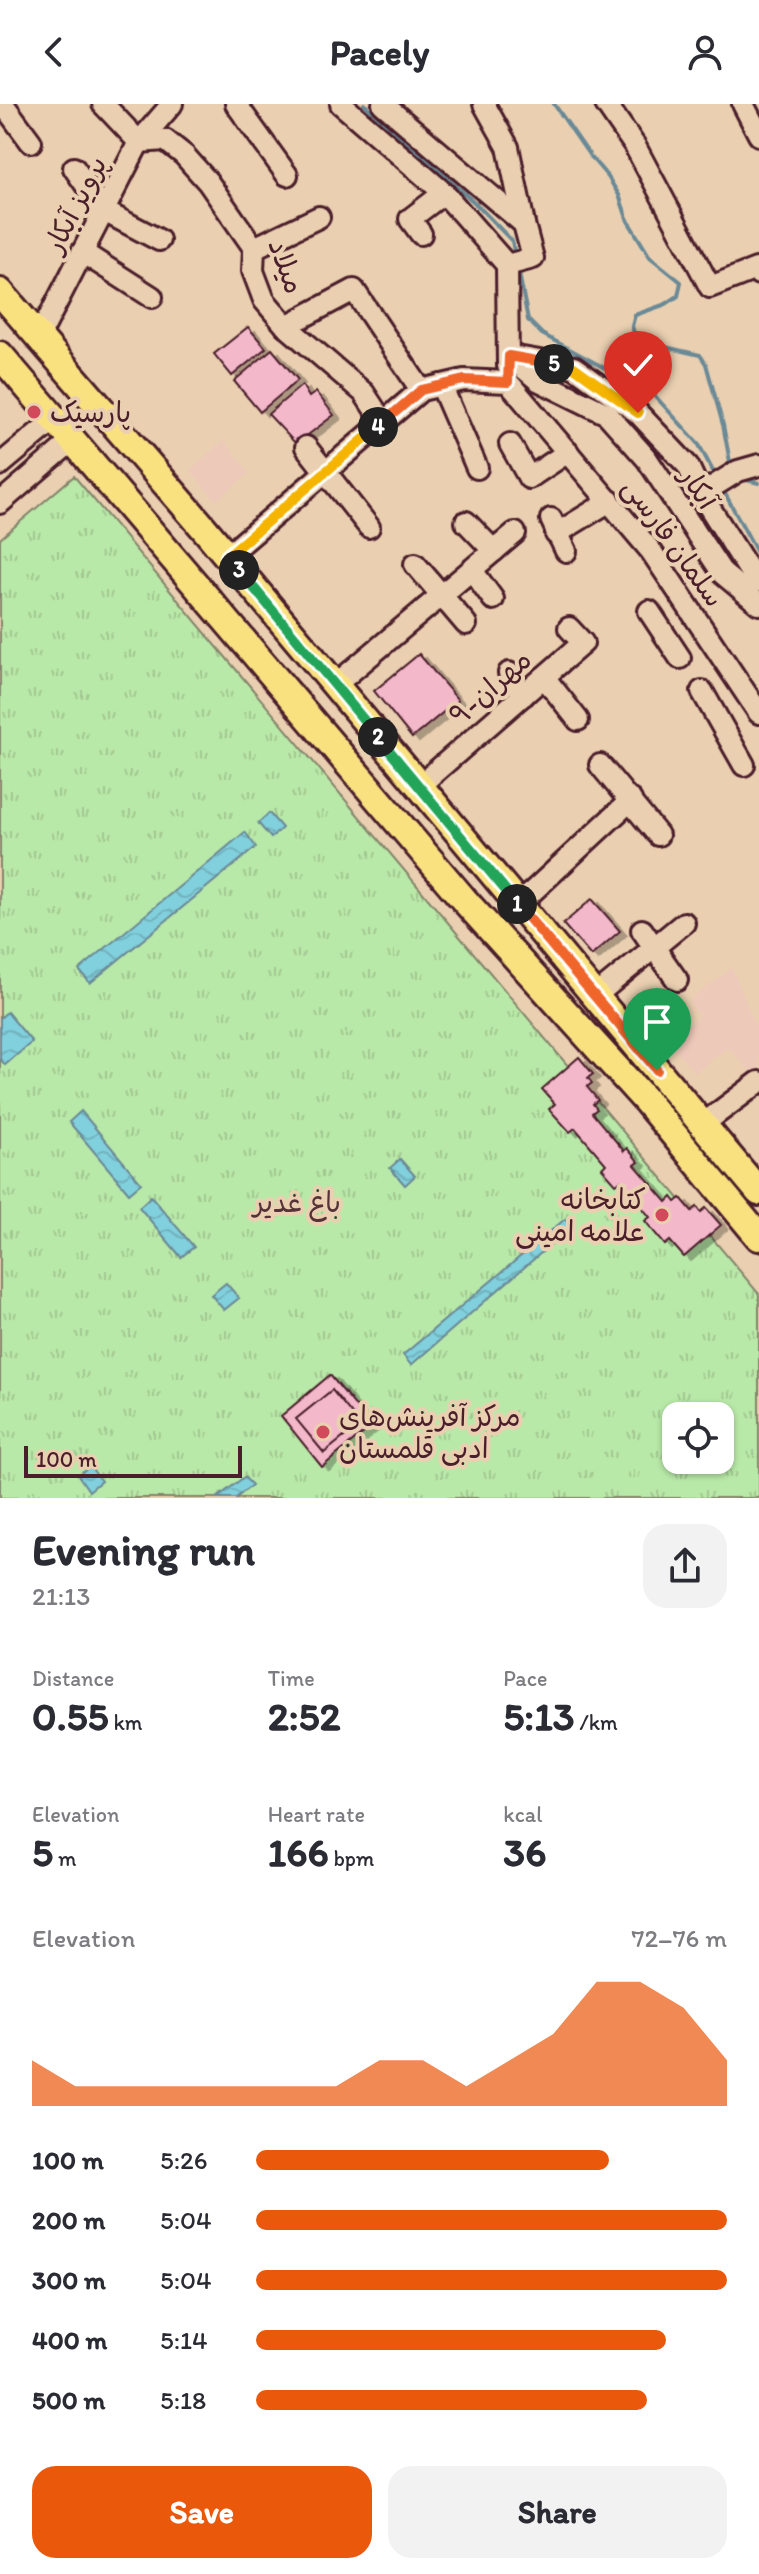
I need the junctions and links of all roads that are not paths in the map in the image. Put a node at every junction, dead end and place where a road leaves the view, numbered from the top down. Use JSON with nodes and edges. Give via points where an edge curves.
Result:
{"nodes":[{"id":1,"x":3,"y":104,"type":"edge"},
{"id":2,"x":103,"y":104,"type":"edge"},
{"id":3,"x":171,"y":104,"type":"edge"},
{"id":4,"x":236,"y":104,"type":"edge"},
{"id":5,"x":341,"y":104,"type":"edge"},
{"id":6,"x":383,"y":104,"type":"edge"},
{"id":7,"x":484,"y":104,"type":"edge"},
{"id":8,"x":606,"y":104,"type":"edge"},
{"id":9,"x":743,"y":104,"type":"edge"},
{"id":10,"x":759,"y":135,"type":"edge"},
{"id":11,"x":31,"y":142,"type":"dead end"},
{"id":12,"x":139,"y":142,"type":"junction"},
{"id":13,"x":74,"y":168,"type":"dead end"},
{"id":14,"x":287,"y":175,"type":"dead end"},
{"id":15,"x":444,"y":193,"type":"junction"},
{"id":16,"x":104,"y":211,"type":"junction"},
{"id":17,"x":319,"y":217,"type":"dead end"},
{"id":18,"x":524,"y":224,"type":"junction"},
{"id":19,"x":421,"y":234,"type":"dead end"},
{"id":20,"x":159,"y":240,"type":"dead end"},
{"id":21,"x":254,"y":248,"type":"junction"},
{"id":22,"x":82,"y":252,"type":"junction"},
{"id":23,"x":507,"y":265,"type":"junction"},
{"id":24,"x":759,"y":274,"type":"edge"},
{"id":25,"x":0,"y":292,"type":"edge"},
{"id":26,"x":152,"y":297,"type":"dead end"},
{"id":27,"x":286,"y":326,"type":"junction"},
{"id":28,"x":39,"y":337,"type":"junction"},
{"id":29,"x":0,"y":355,"type":"edge"},
{"id":30,"x":509,"y":356,"type":"junction"},
{"id":31,"x":508,"y":382,"type":"junction"},
{"id":32,"x":431,"y":387,"type":"junction"},
{"id":33,"x":55,"y":419,"type":"junction"},
{"id":34,"x":383,"y":422,"type":"junction"},
{"id":35,"x":73,"y":440,"type":"junction"},
{"id":36,"x":510,"y":444,"type":"dead end"},
{"id":37,"x":306,"y":447,"type":"dead end"},
{"id":38,"x":568,"y":452,"type":"junction"},
{"id":39,"x":0,"y":465,"type":"edge"},
{"id":40,"x":759,"y":465,"type":"edge"},
{"id":41,"x":477,"y":468,"type":"dead end"},
{"id":42,"x":324,"y":473,"type":"junction"},
{"id":43,"x":701,"y":494,"type":"junction"},
{"id":44,"x":610,"y":501,"type":"junction"},
{"id":45,"x":0,"y":503,"type":"edge"},
{"id":46,"x":466,"y":522,"type":"dead end"},
{"id":47,"x":369,"y":527,"type":"dead end"},
{"id":48,"x":515,"y":533,"type":"dead end"},
{"id":49,"x":558,"y":535,"type":"dead end"},
{"id":50,"x":494,"y":551,"type":"junction"},
{"id":51,"x":227,"y":556,"type":"junction"},
{"id":52,"x":415,"y":564,"type":"dead end"},
{"id":53,"x":472,"y":570,"type":"junction"},
{"id":54,"x":759,"y":581,"type":"edge"},
{"id":55,"x":443,"y":594,"type":"junction"},
{"id":56,"x":493,"y":599,"type":"dead end"},
{"id":57,"x":759,"y":604,"type":"edge"},
{"id":58,"x":688,"y":606,"type":"junction"},
{"id":59,"x":466,"y":624,"type":"dead end"},
{"id":60,"x":569,"y":628,"type":"dead end"},
{"id":61,"x":680,"y":658,"type":"dead end"},
{"id":62,"x":509,"y":673,"type":"dead end"},
{"id":63,"x":544,"y":677,"type":"junction"},
{"id":64,"x":335,"y":685,"type":"junction"},
{"id":65,"x":702,"y":691,"type":"dead end"},
{"id":66,"x":746,"y":694,"type":"junction"},
{"id":67,"x":524,"y":695,"type":"junction"},
{"id":68,"x":715,"y":713,"type":"junction"},
{"id":69,"x":759,"y":713,"type":"edge"},
{"id":70,"x":578,"y":720,"type":"dead end"},
{"id":71,"x":600,"y":765,"type":"dead end"},
{"id":72,"x":744,"y":765,"type":"dead end"},
{"id":73,"x":419,"y":786,"type":"junction"},
{"id":74,"x":631,"y":800,"type":"junction"},
{"id":75,"x":658,"y":835,"type":"dead end"},
{"id":76,"x":485,"y":866,"type":"junction"},
{"id":77,"x":456,"y":890,"type":"junction"},
{"id":78,"x":518,"y":905,"type":"junction"},
{"id":79,"x":684,"y":923,"type":"dead end"},
{"id":80,"x":642,"y":930,"type":"dead end"},
{"id":81,"x":655,"y":947,"type":"junction"},
{"id":82,"x":677,"y":980,"type":"dead end"},
{"id":83,"x":595,"y":996,"type":"junction"},
{"id":84,"x":759,"y":1082,"type":"edge"},
{"id":85,"x":703,"y":1124,"type":"junction"},
{"id":86,"x":759,"y":1192,"type":"edge"},
{"id":87,"x":759,"y":1237,"type":"edge"}],
"edges":[{"from":1,"to":11,"type":"street"},
{"from":2,"to":12,"type":"street"},
{"from":3,"to":12,"type":"street","name":"پرویز آبکار"},
{"from":4,"to":14,"type":"street"},
{"from":5,"to":15,"type":"street"},
{"from":6,"to":18,"type":"street"},
{"from":7,"to":18,"type":"street","via":[[508,147]]},
{"from":8,"to":24,"type":"street","via":[[635,146],[710,287],[756,269]]},
{"from":9,"to":10,"type":"street"},
{"from":12,"to":16,"type":"street","name":"پرویز آبکار"},
{"from":12,"to":21,"type":"street","name":"میلاد","via":[[165,140],[184,155]]},
{"from":13,"to":16,"type":"street"},
{"from":15,"to":19,"type":"street","via":[[410,219]]},
{"from":15,"to":23,"type":"street"},
{"from":16,"to":20,"type":"street"},
{"from":16,"to":22,"type":"street","name":"پرویز آبکار"},
{"from":17,"to":21,"type":"street"},
{"from":18,"to":23,"type":"street","via":[[533,258]]},
{"from":21,"to":27,"type":"street","name":"میلاد","via":[[253,271],[264,300]]},
{"from":22,"to":26,"type":"street"},
{"from":22,"to":28,"type":"street","name":"پرویز آبکار"},
{"from":23,"to":30,"type":"street"},
{"from":25,"to":28,"type":"main road"},
{"from":27,"to":32,"type":"street","via":[[354,290]]},
{"from":27,"to":34,"type":"street","name":"میلاد","via":[[364,393]]},
{"from":28,"to":51,"type":"main road"},
{"from":29,"to":33,"type":"main road"},
{"from":30,"to":31,"type":"street"},
{"from":30,"to":43,"type":"street","name":"آبکار","via":[[574,367],[607,390],[668,443],[688,466]]},
{"from":30,"to":57,"type":"street","name":"آبکار","via":[[538,380],[607,414],[647,459],[723,574]]},
{"from":31,"to":32,"type":"street","via":[[464,380]]},
{"from":31,"to":38,"type":"street","name":"سلمان فارسی"},
{"from":32,"to":34,"type":"street"},
{"from":32,"to":41,"type":"street"},
{"from":33,"to":35,"type":"main road"},
{"from":33,"to":39,"type":"street"},
{"from":34,"to":42,"type":"street"},
{"from":35,"to":45,"type":"street"},
{"from":35,"to":77,"type":"main road"},
{"from":36,"to":38,"type":"street","via":[[529,478]]},
{"from":37,"to":42,"type":"street"},
{"from":38,"to":44,"type":"street","name":"سلمان فارسی"},
{"from":40,"to":43,"type":"street","via":[[738,471]]},
{"from":42,"to":47,"type":"street"},
{"from":42,"to":51,"type":"street"},
{"from":43,"to":54,"type":"street","name":"آبکار"},
{"from":44,"to":49,"type":"street"},
{"from":44,"to":58,"type":"street","name":"سلمان فارسی"},
{"from":46,"to":50,"type":"street"},
{"from":48,"to":50,"type":"street"},
{"from":50,"to":53,"type":"street"},
{"from":51,"to":64,"type":"main road"},
{"from":52,"to":55,"type":"street"},
{"from":53,"to":55,"type":"street"},
{"from":53,"to":56,"type":"street"},
{"from":55,"to":59,"type":"street"},
{"from":55,"to":64,"type":"street"},
{"from":58,"to":61,"type":"street","via":[[654,619]]},
{"from":58,"to":66,"type":"street","name":"سلمان فارسی"},
{"from":60,"to":63,"type":"street","name":"۹-مهران","via":[[583,643]]},
{"from":62,"to":67,"type":"street"},
{"from":63,"to":67,"type":"street","name":"۹-مهران"},
{"from":63,"to":70,"type":"street"},
{"from":64,"to":73,"type":"main road"},
{"from":65,"to":68,"type":"street"},
{"from":66,"to":68,"type":"street"},
{"from":66,"to":69,"type":"street","name":"سلمان فارسی"},
{"from":67,"to":73,"type":"street","name":"۹-مهران"},
{"from":68,"to":72,"type":"street"},
{"from":71,"to":74,"type":"street"},
{"from":73,"to":76,"type":"main road"},
{"from":74,"to":75,"type":"street"},
{"from":74,"to":78,"type":"street"},
{"from":76,"to":77,"type":"main road"},
{"from":76,"to":78,"type":"main road"},
{"from":77,"to":87,"type":"main road","via":[[646,1101]]},
{"from":78,"to":83,"type":"main road"},
{"from":79,"to":81,"type":"street"},
{"from":80,"to":81,"type":"street"},
{"from":81,"to":82,"type":"street"},
{"from":81,"to":83,"type":"street"},
{"from":83,"to":85,"type":"main road"},
{"from":84,"to":85,"type":"street"},
{"from":85,"to":86,"type":"main road"}]}
